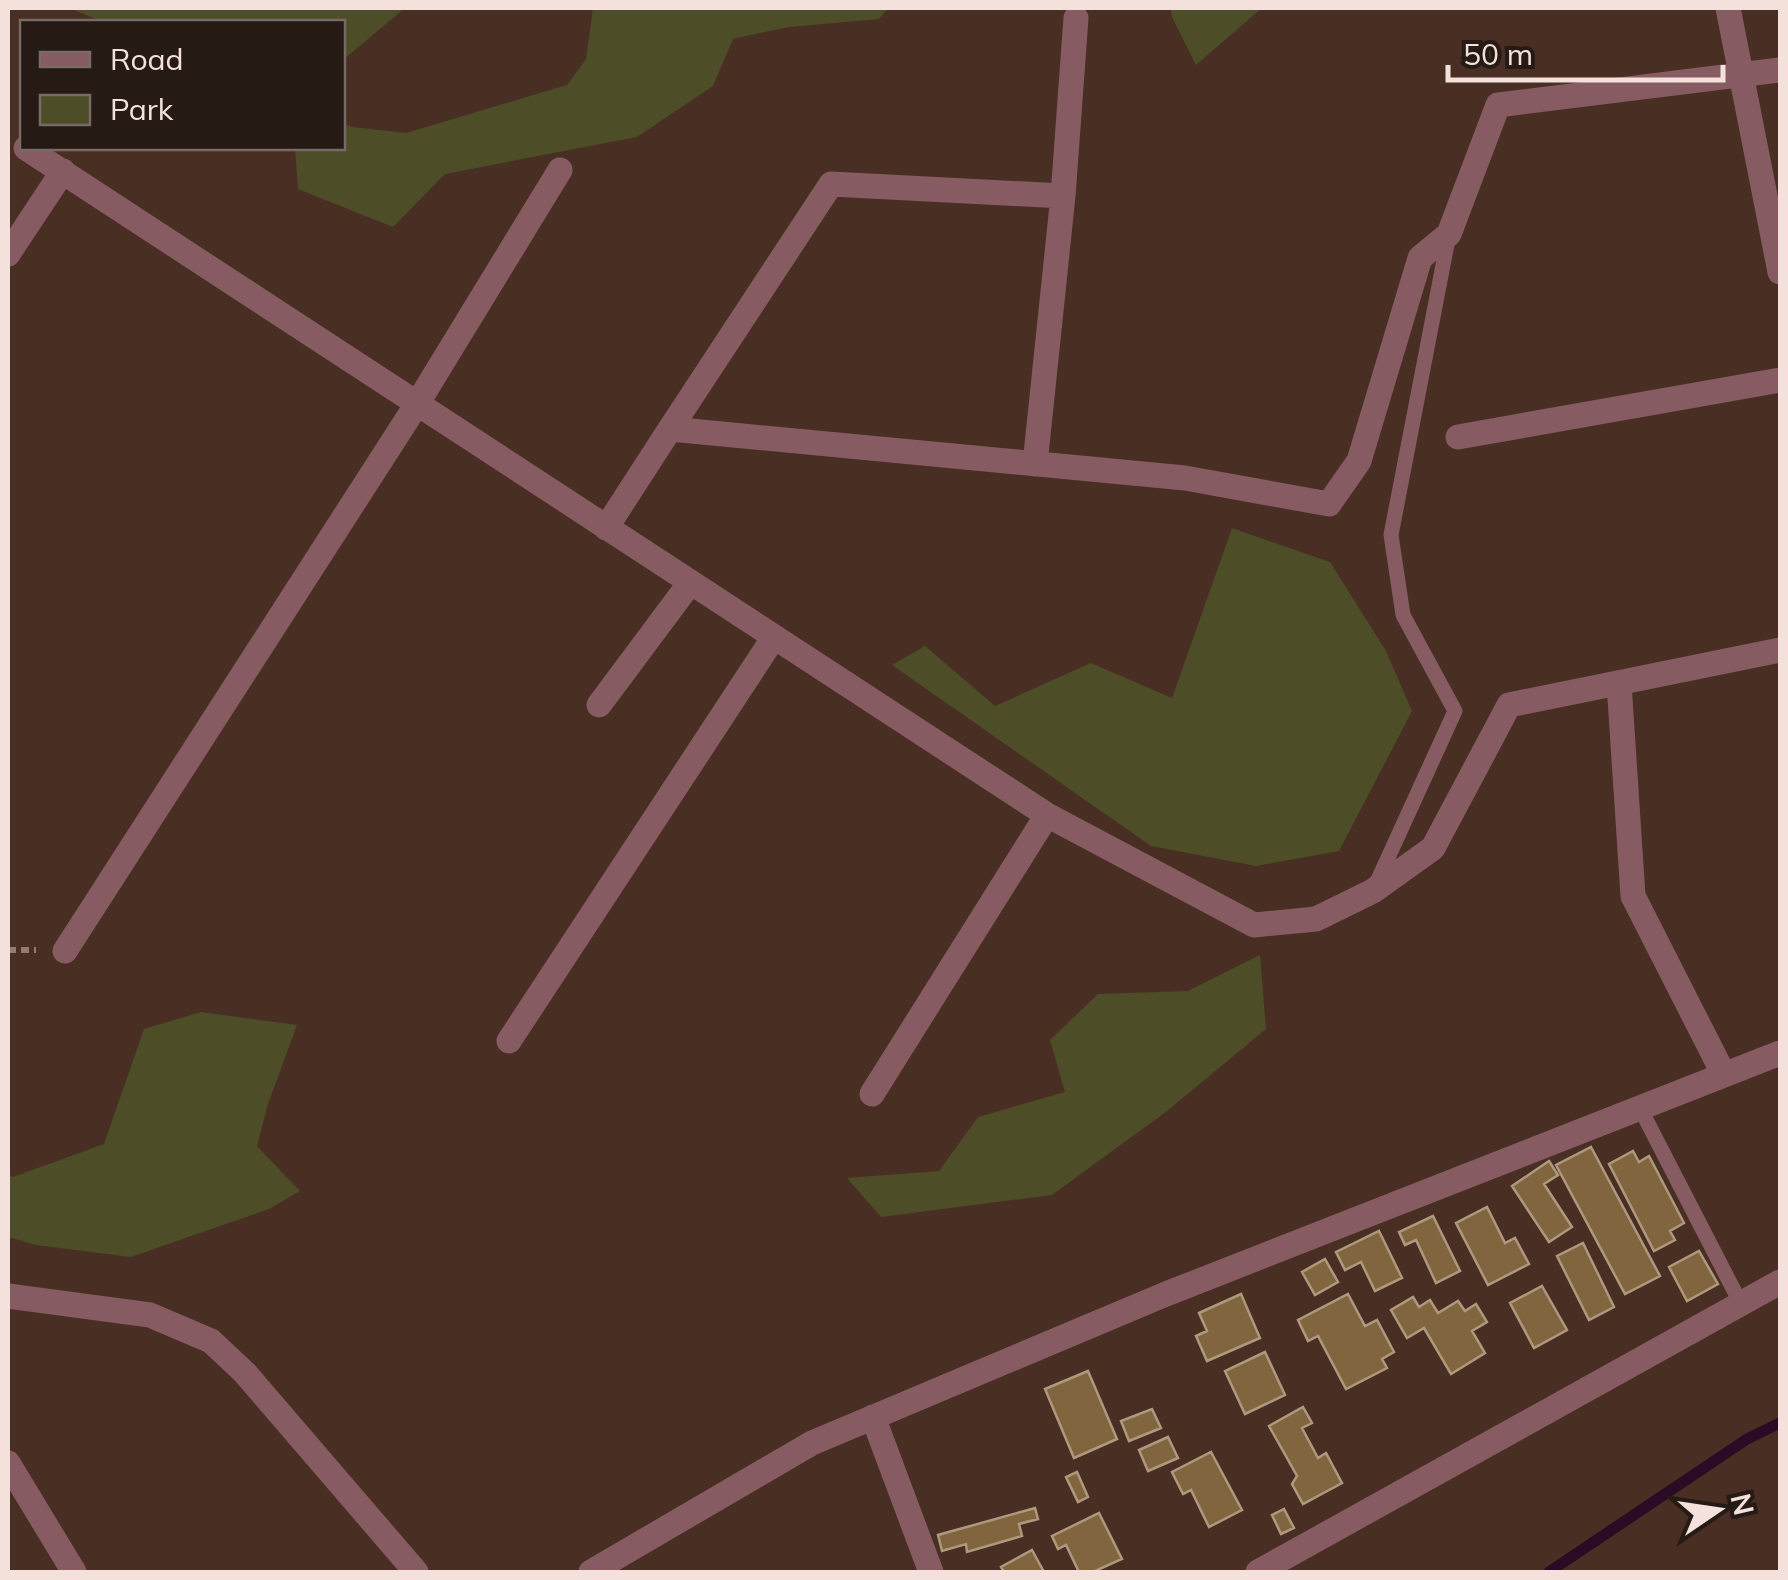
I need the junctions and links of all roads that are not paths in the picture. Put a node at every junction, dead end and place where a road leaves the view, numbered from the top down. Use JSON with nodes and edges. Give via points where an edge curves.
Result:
{"nodes":[{"id":1,"x":1728,"y":8,"type":"edge"},
{"id":2,"x":1076,"y":18,"type":"dead end"},
{"id":3,"x":1780,"y":70,"type":"edge"},
{"id":4,"x":1742,"y":74,"type":"junction"},
{"id":5,"x":30,"y":150,"type":"edge"},
{"id":6,"x":560,"y":170,"type":"dead end"},
{"id":7,"x":63,"y":171,"type":"junction"},
{"id":8,"x":1063,"y":196,"type":"junction"},
{"id":9,"x":1449,"y":234,"type":"junction"},
{"id":10,"x":8,"y":254,"type":"edge"},
{"id":11,"x":1780,"y":272,"type":"edge"},
{"id":12,"x":1780,"y":380,"type":"edge"},
{"id":13,"x":417,"y":404,"type":"junction"},
{"id":14,"x":670,"y":429,"type":"junction"},
{"id":15,"x":1458,"y":437,"type":"dead end"},
{"id":16,"x":1036,"y":464,"type":"junction"},
{"id":17,"x":606,"y":528,"type":"junction"},
{"id":18,"x":690,"y":583,"type":"junction"},
{"id":19,"x":774,"y":637,"type":"junction"},
{"id":20,"x":1780,"y":650,"type":"edge"},
{"id":21,"x":1619,"y":682,"type":"junction"},
{"id":22,"x":598,"y":706,"type":"dead end"},
{"id":23,"x":1047,"y":815,"type":"junction"},
{"id":24,"x":1373,"y":891,"type":"junction"},
{"id":25,"x":65,"y":951,"type":"dead end"},
{"id":26,"x":509,"y":1041,"type":"dead end"},
{"id":27,"x":1780,"y":1052,"type":"edge"},
{"id":28,"x":1724,"y":1075,"type":"junction"},
{"id":29,"x":872,"y":1094,"type":"dead end"},
{"id":30,"x":1640,"y":1108,"type":"junction"},
{"id":31,"x":1780,"y":1282,"type":"edge"},
{"id":32,"x":8,"y":1296,"type":"edge"},
{"id":33,"x":1741,"y":1304,"type":"junction"},
{"id":34,"x":873,"y":1417,"type":"junction"},
{"id":35,"x":8,"y":1463,"type":"edge"},
{"id":36,"x":74,"y":1572,"type":"edge"},
{"id":37,"x":416,"y":1572,"type":"edge"},
{"id":38,"x":592,"y":1572,"type":"edge"},
{"id":39,"x":931,"y":1572,"type":"edge"},
{"id":40,"x":1258,"y":1572,"type":"edge"}],
"edges":[{"from":1,"to":4,"type":"street"},
{"from":2,"to":8,"type":"street"},
{"from":3,"to":4,"type":"street"},
{"from":4,"to":9,"type":"street","via":[[1498,105]]},
{"from":4,"to":11,"type":"street"},
{"from":5,"to":7,"type":"street"},
{"from":6,"to":13,"type":"street"},
{"from":7,"to":10,"type":"street"},
{"from":7,"to":13,"type":"street"},
{"from":8,"to":14,"type":"street","via":[[830,184]]},
{"from":8,"to":16,"type":"street"},
{"from":9,"to":16,"type":"street","via":[[1420,258],[1359,461],[1328,504],[1185,478]]},
{"from":9,"to":24,"type":"lane","via":[[1391,535],[1403,615],[1455,711]]},
{"from":12,"to":15,"type":"street"},
{"from":13,"to":17,"type":"street"},
{"from":13,"to":25,"type":"street"},
{"from":14,"to":16,"type":"street"},
{"from":14,"to":17,"type":"street"},
{"from":17,"to":18,"type":"street"},
{"from":18,"to":19,"type":"street"},
{"from":18,"to":22,"type":"street"},
{"from":19,"to":23,"type":"street"},
{"from":19,"to":26,"type":"street"},
{"from":20,"to":21,"type":"street"},
{"from":21,"to":24,"type":"street","via":[[1510,705],[1433,848]]},
{"from":21,"to":28,"type":"street","via":[[1632,896]]},
{"from":23,"to":24,"type":"street","via":[[1254,925],[1316,919]]},
{"from":23,"to":29,"type":"street"},
{"from":27,"to":28,"type":"street"},
{"from":28,"to":30,"type":"street"},
{"from":30,"to":33,"type":"lane"},
{"from":30,"to":34,"type":"street"},
{"from":31,"to":33,"type":"street"},
{"from":32,"to":37,"type":"street","via":[[150,1315],[211,1340]]},
{"from":33,"to":40,"type":"street"},
{"from":34,"to":38,"type":"street","via":[[812,1442]]},
{"from":34,"to":39,"type":"street"},
{"from":35,"to":36,"type":"street"}]}
